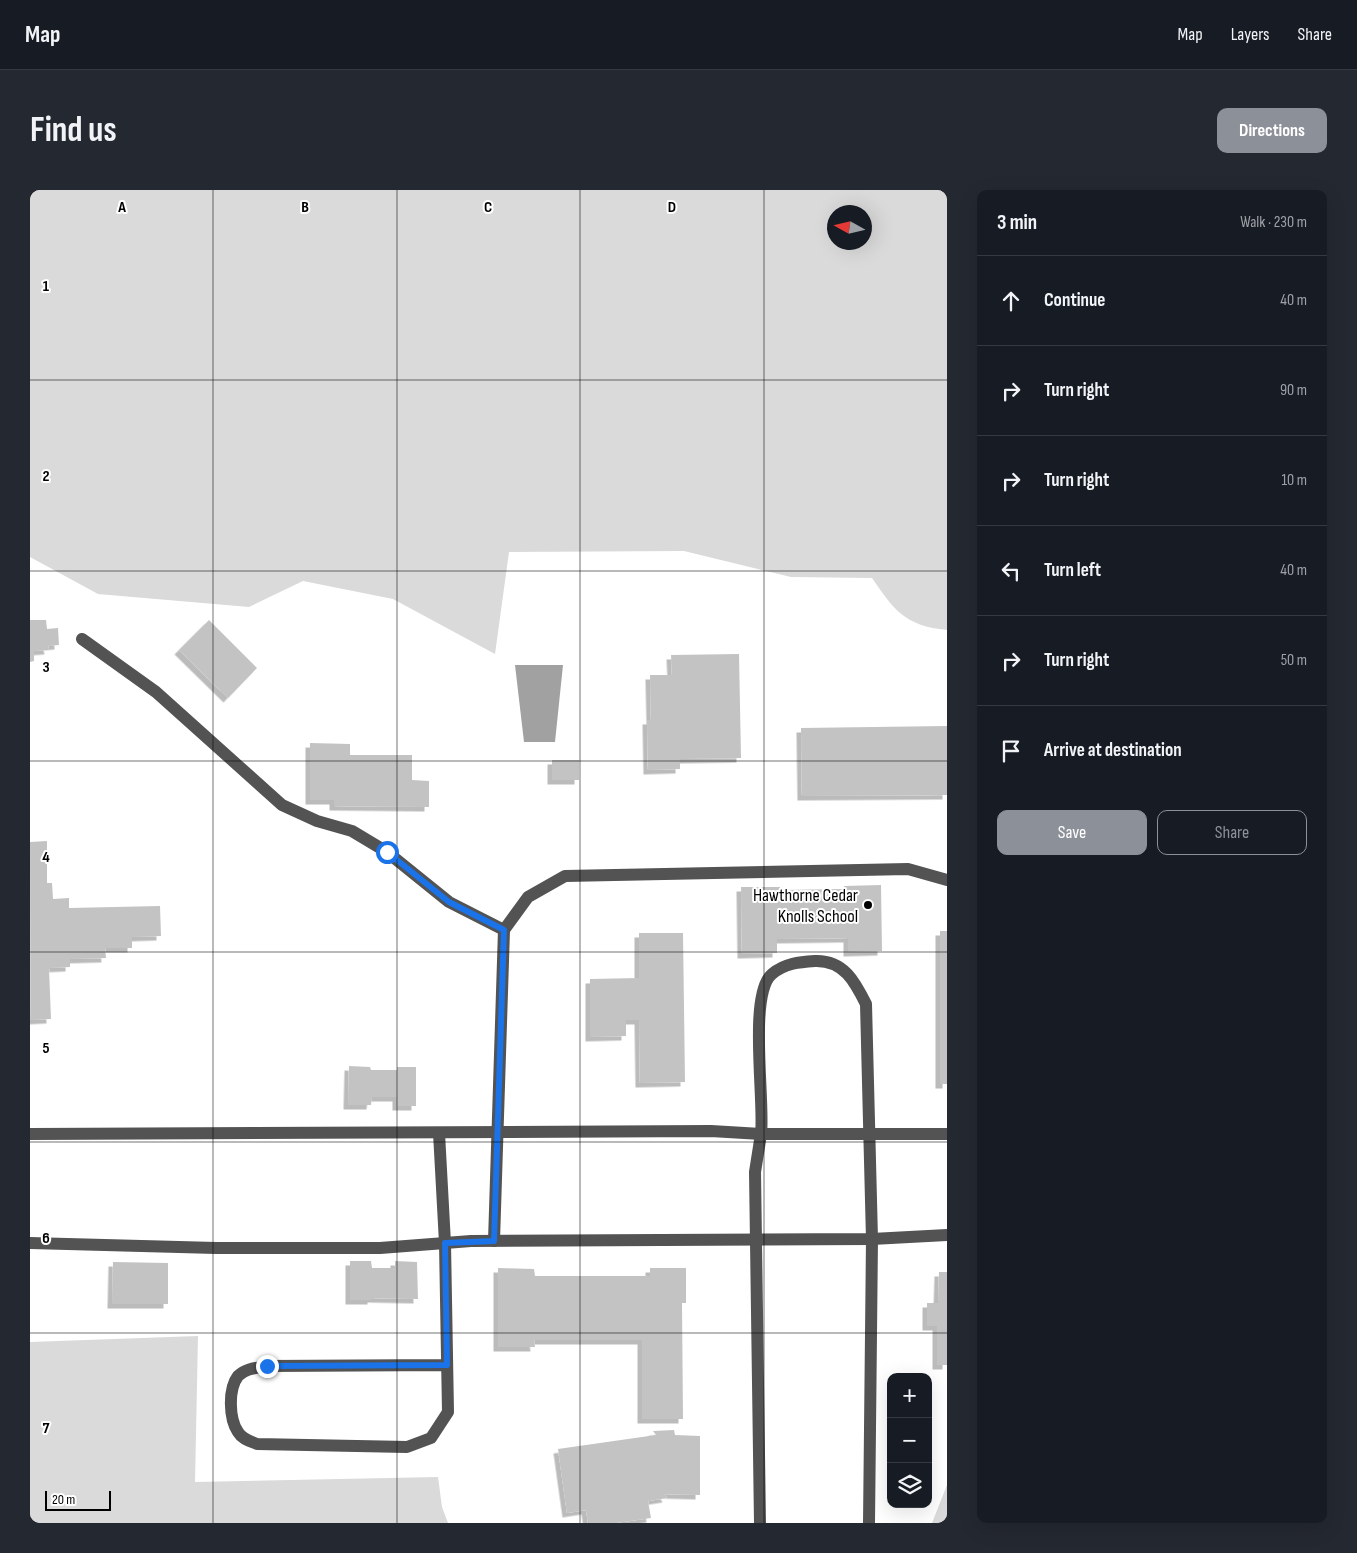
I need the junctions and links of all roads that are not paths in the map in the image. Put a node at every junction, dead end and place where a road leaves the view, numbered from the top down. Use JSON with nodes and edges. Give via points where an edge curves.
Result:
{"nodes":[{"id":1,"x":82,"y":639,"type":"dead end"},
{"id":2,"x":947,"y":880,"type":"edge"},
{"id":3,"x":504,"y":930,"type":"junction"},
{"id":4,"x":440,"y":1133,"type":"junction"},
{"id":5,"x":498,"y":1133,"type":"junction"},
{"id":6,"x":30,"y":1134,"type":"edge"},
{"id":7,"x":761,"y":1134,"type":"junction"},
{"id":8,"x":870,"y":1134,"type":"junction"},
{"id":9,"x":947,"y":1134,"type":"edge"},
{"id":10,"x":947,"y":1235,"type":"edge"},
{"id":11,"x":872,"y":1239,"type":"junction"},
{"id":12,"x":757,"y":1240,"type":"junction"},
{"id":13,"x":494,"y":1241,"type":"junction"},
{"id":14,"x":30,"y":1243,"type":"edge"},
{"id":15,"x":445,"y":1243,"type":"junction"},
{"id":16,"x":447,"y":1365,"type":"junction"},
{"id":17,"x":760,"y":1523,"type":"edge"},
{"id":18,"x":869,"y":1523,"type":"edge"}],
"edges":[{"from":1,"to":3,"type":"street","via":[[156,692],[282,805],[352,831],[387,852],[449,902]]},
{"from":2,"to":3,"type":"street","via":[[908,869],[565,876],[528,897]]},
{"from":3,"to":5,"type":"street"},
{"from":4,"to":5,"type":"street"},
{"from":4,"to":6,"type":"street"},
{"from":4,"to":15,"type":"street"},
{"from":5,"to":7,"type":"street","via":[[711,1131]]},
{"from":5,"to":13,"type":"street"},
{"from":7,"to":8,"type":"street"},
{"from":7,"to":8,"type":"street","via":[[760,1010],[764,990],[771,974],[795,962],[821,961],[844,969],[856,983],[866,1004]]},
{"from":7,"to":12,"type":"street","via":[[756,1172]]},
{"from":8,"to":9,"type":"street"},
{"from":8,"to":11,"type":"street"},
{"from":10,"to":11,"type":"street"},
{"from":11,"to":12,"type":"street"},
{"from":11,"to":18,"type":"street"},
{"from":12,"to":13,"type":"street"},
{"from":12,"to":17,"type":"street"},
{"from":13,"to":15,"type":"street"},
{"from":14,"to":15,"type":"street","via":[[216,1248],[380,1248]]},
{"from":15,"to":16,"type":"street"},
{"from":16,"to":16,"type":"street","via":[[448,1412],[431,1438],[407,1447],[257,1444],[238,1432],[232,1418],[232,1389],[238,1377],[248,1369],[267,1366]]}]}
